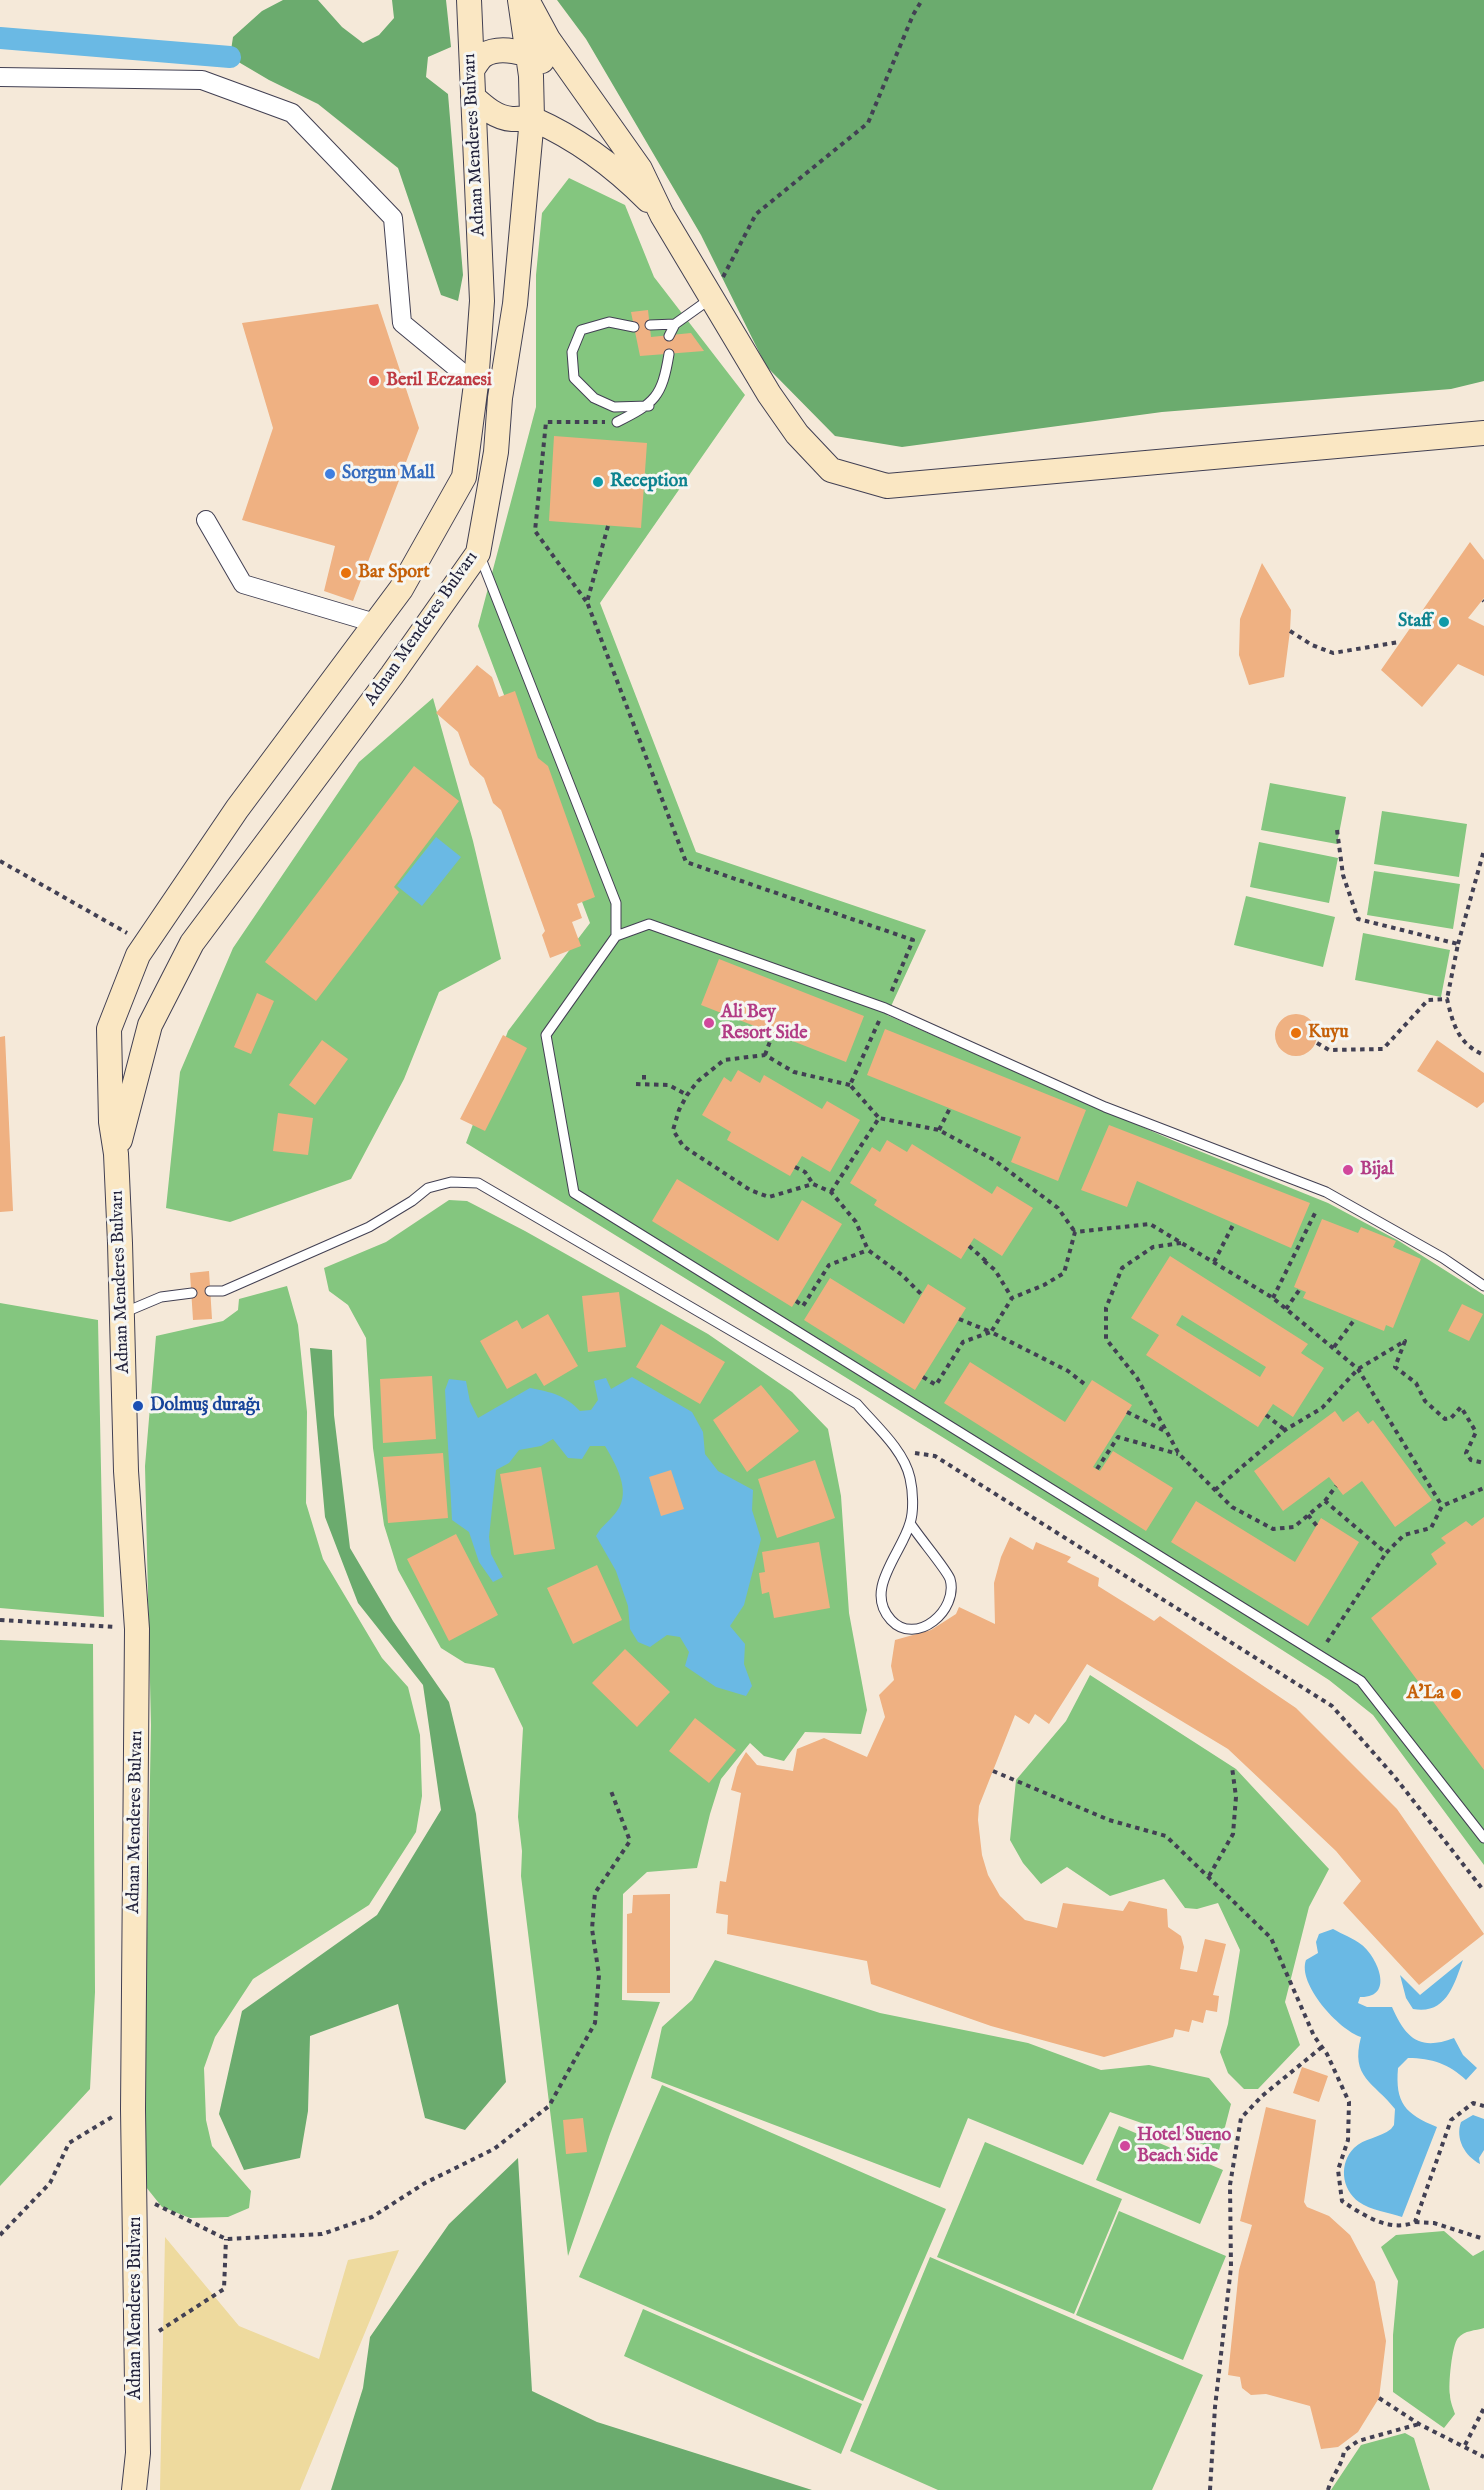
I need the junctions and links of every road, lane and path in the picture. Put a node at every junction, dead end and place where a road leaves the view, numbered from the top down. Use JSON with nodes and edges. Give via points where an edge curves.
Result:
{"nodes":[{"id":1,"x":469,"y":0,"type":"edge"},
{"id":2,"x":520,"y":0,"type":"edge"},
{"id":3,"x":527,"y":0,"type":"edge"},
{"id":4,"x":922,"y":0,"type":"edge"},
{"id":5,"x":528,"y":54,"type":"junction"},
{"id":6,"x":472,"y":70,"type":"junction"},
{"id":7,"x":0,"y":77,"type":"edge"},
{"id":8,"x":583,"y":89,"type":"junction"},
{"id":9,"x":473,"y":97,"type":"junction"},
{"id":10,"x":532,"y":118,"type":"junction"},
{"id":11,"x":662,"y":214,"type":"junction"},
{"id":12,"x":712,"y":298,"type":"junction"},
{"id":13,"x":675,"y":324,"type":"junction"},
{"id":14,"x":650,"y":325,"type":"dead end"},
{"id":15,"x":634,"y":327,"type":"dead end"},
{"id":16,"x":669,"y":336,"type":"dead end"},
{"id":17,"x":669,"y":354,"type":"dead end"},
{"id":18,"x":476,"y":384,"type":"junction"},
{"id":19,"x":649,"y":406,"type":"junction"},
{"id":20,"x":617,"y":422,"type":"joint"},
{"id":21,"x":1484,"y":433,"type":"edge"},
{"id":22,"x":206,"y":520,"type":"dead end"},
{"id":23,"x":608,"y":526,"type":"dead end"},
{"id":24,"x":478,"y":553,"type":"junction"},
{"id":25,"x":587,"y":602,"type":"junction"},
{"id":26,"x":375,"y":623,"type":"junction"},
{"id":27,"x":1290,"y":631,"type":"dead end"},
{"id":28,"x":1399,"y":642,"type":"dead end"},
{"id":29,"x":1337,"y":830,"type":"dead end"},
{"id":30,"x":1484,"y":850,"type":"edge"},
{"id":31,"x":0,"y":861,"type":"edge"},
{"id":32,"x":616,"y":936,"type":"junction"},
{"id":33,"x":146,"y":944,"type":"junction"},
{"id":34,"x":1458,"y":944,"type":"junction"},
{"id":35,"x":1447,"y":999,"type":"junction"},
{"id":36,"x":885,"y":1008,"type":"junction"},
{"id":37,"x":773,"y":1034,"type":"dead end"},
{"id":38,"x":1317,"y":1043,"type":"dead end"},
{"id":39,"x":1484,"y":1054,"type":"edge"},
{"id":40,"x":765,"y":1055,"type":"junction"},
{"id":41,"x":644,"y":1075,"type":"dead end"},
{"id":42,"x":644,"y":1082,"type":"junction"},
{"id":43,"x":636,"y":1084,"type":"dead end"},
{"id":44,"x":850,"y":1084,"type":"junction"},
{"id":45,"x":687,"y":1095,"type":"junction"},
{"id":46,"x":950,"y":1108,"type":"dead end"},
{"id":47,"x":879,"y":1118,"type":"junction"},
{"id":48,"x":939,"y":1130,"type":"junction"},
{"id":49,"x":116,"y":1154,"type":"junction"},
{"id":50,"x":795,"y":1167,"type":"dead end"},
{"id":51,"x":813,"y":1184,"type":"junction"},
{"id":52,"x":831,"y":1192,"type":"junction"},
{"id":53,"x":1316,"y":1211,"type":"dead end"},
{"id":54,"x":1234,"y":1223,"type":"dead end"},
{"id":55,"x":1075,"y":1232,"type":"junction"},
{"id":56,"x":1182,"y":1243,"type":"junction"},
{"id":57,"x":969,"y":1246,"type":"dead end"},
{"id":58,"x":867,"y":1250,"type":"junction"},
{"id":59,"x":1214,"y":1262,"type":"junction"},
{"id":60,"x":1484,"y":1286,"type":"edge"},
{"id":61,"x":1300,"y":1289,"type":"dead end"},
{"id":62,"x":210,"y":1291,"type":"dead end"},
{"id":63,"x":192,"y":1293,"type":"dead end"},
{"id":64,"x":922,"y":1294,"type":"dead end"},
{"id":65,"x":1012,"y":1298,"type":"junction"},
{"id":66,"x":1273,"y":1298,"type":"junction"},
{"id":67,"x":796,"y":1301,"type":"dead end"},
{"id":68,"x":1286,"y":1309,"type":"junction"},
{"id":69,"x":123,"y":1313,"type":"junction"},
{"id":70,"x":959,"y":1319,"type":"dead end"},
{"id":71,"x":1355,"y":1319,"type":"dead end"},
{"id":72,"x":991,"y":1332,"type":"junction"},
{"id":73,"x":1334,"y":1347,"type":"junction"},
{"id":74,"x":1358,"y":1369,"type":"junction"},
{"id":75,"x":923,"y":1377,"type":"dead end"},
{"id":76,"x":1087,"y":1386,"type":"dead end"},
{"id":77,"x":1127,"y":1412,"type":"dead end"},
{"id":78,"x":1266,"y":1415,"type":"dead end"},
{"id":79,"x":1285,"y":1430,"type":"junction"},
{"id":80,"x":1167,"y":1432,"type":"junction"},
{"id":81,"x":896,"y":1450,"type":"junction"},
{"id":82,"x":1179,"y":1454,"type":"junction"},
{"id":83,"x":1484,"y":1462,"type":"edge"},
{"id":84,"x":1097,"y":1469,"type":"dead end"},
{"id":85,"x":1336,"y":1486,"type":"dead end"},
{"id":86,"x":1484,"y":1488,"type":"edge"},
{"id":87,"x":1215,"y":1490,"type":"junction"},
{"id":88,"x":1324,"y":1501,"type":"junction"},
{"id":89,"x":1442,"y":1506,"type":"junction"},
{"id":90,"x":1308,"y":1515,"type":"junction"},
{"id":91,"x":910,"y":1523,"type":"junction"},
{"id":92,"x":1317,"y":1526,"type":"dead end"},
{"id":93,"x":1386,"y":1553,"type":"junction"},
{"id":94,"x":0,"y":1620,"type":"edge"},
{"id":95,"x":138,"y":1629,"type":"junction"},
{"id":96,"x":1318,"y":1655,"type":"junction"},
{"id":97,"x":1232,"y":1767,"type":"dead end"},
{"id":98,"x":993,"y":1771,"type":"dead end"},
{"id":99,"x":611,"y":1791,"type":"dead end"},
{"id":100,"x":1484,"y":1838,"type":"edge"},
{"id":101,"x":1209,"y":1876,"type":"junction"},
{"id":102,"x":1484,"y":1891,"type":"edge"},
{"id":103,"x":1322,"y":2047,"type":"junction"},
{"id":104,"x":1484,"y":2106,"type":"edge"},
{"id":105,"x":133,"y":2109,"type":"junction"},
{"id":106,"x":136,"y":2194,"type":"junction"},
{"id":107,"x":1415,"y":2222,"type":"junction"},
{"id":108,"x":0,"y":2235,"type":"edge"},
{"id":109,"x":226,"y":2239,"type":"junction"},
{"id":110,"x":1484,"y":2239,"type":"edge"},
{"id":111,"x":136,"y":2345,"type":"junction"},
{"id":112,"x":1379,"y":2398,"type":"dead end"},
{"id":113,"x":1484,"y":2408,"type":"edge"},
{"id":114,"x":1419,"y":2424,"type":"junction"},
{"id":115,"x":1465,"y":2445,"type":"junction"},
{"id":116,"x":1484,"y":2457,"type":"edge"},
{"id":117,"x":134,"y":2490,"type":"edge"},
{"id":118,"x":1210,"y":2490,"type":"edge"},
{"id":119,"x":1328,"y":2490,"type":"edge"}],
"edges":[{"from":1,"to":6,"type":"main road","name":"Adnan Menderes Bulvarı"},
{"from":2,"to":5,"type":"main road","name":"Adnan Menderes Bulvarı"},
{"from":3,"to":8,"type":"main road"},
{"from":4,"to":12,"type":"path","via":[[868,123],[756,214]]},
{"from":5,"to":6,"type":"main road","via":[[502,50],[483,55]]},
{"from":5,"to":8,"type":"main road","via":[[553,66]]},
{"from":5,"to":10,"type":"main road","name":"Adnan Menderes Bulvarı"},
{"from":6,"to":9,"type":"main road","name":"Adnan Menderes Bulvarı"},
{"from":7,"to":18,"type":"street","via":[[202,80],[292,113],[393,218],[402,323]]},
{"from":8,"to":11,"type":"main road","via":[[640,169]]},
{"from":9,"to":10,"type":"main road","via":[[491,112],[510,119]]},
{"from":9,"to":18,"type":"main road","name":"Adnan Menderes Bulvarı","via":[[482,301]]},
{"from":10,"to":11,"type":"main road","via":[[596,154],[626,177]]},
{"from":10,"to":24,"type":"main road","name":"Adnan Menderes Bulvarı","via":[[515,304]]},
{"from":11,"to":12,"type":"main road"},
{"from":12,"to":13,"type":"lane"},
{"from":12,"to":21,"type":"main road","via":[[797,434],[831,470],[887,486]]},
{"from":13,"to":14,"type":"lane"},
{"from":13,"to":16,"type":"lane"},
{"from":15,"to":19,"type":"lane","via":[[609,322],[580,330],[572,352],[574,378],[594,398],[614,407]]},
{"from":17,"to":19,"type":"lane","via":[[664,381]]},
{"from":18,"to":26,"type":"main road","name":"Adnan Menderes Bulvarı","via":[[464,477],[401,589]]},
{"from":19,"to":20,"type":"lane"},
{"from":20,"to":25,"type":"path","via":[[546,422],[535,531]]},
{"from":22,"to":26,"type":"street","via":[[243,584]]},
{"from":23,"to":25,"type":"path"},
{"from":24,"to":32,"type":"lane","via":[[616,903]]},
{"from":24,"to":49,"type":"main road","name":"Adnan Menderes Bulvarı","via":[[385,685],[192,943],[150,1025]]},
{"from":25,"to":36,"type":"path","via":[[686,862],[913,940]]},
{"from":26,"to":33,"type":"main road","name":"Adnan Menderes Bulvarı","via":[[237,809]]},
{"from":27,"to":28,"type":"path","via":[[1333,653]]},
{"from":29,"to":34,"type":"path","via":[[1343,875],[1358,920]]},
{"from":30,"to":34,"type":"path"},
{"from":31,"to":33,"type":"path"},
{"from":32,"to":36,"type":"lane","via":[[650,924]]},
{"from":32,"to":96,"type":"lane","via":[[546,1035],[574,1193]]},
{"from":33,"to":49,"type":"main road","name":"Adnan Menderes Bulvarı","via":[[109,1029],[111,1122]]},
{"from":34,"to":35,"type":"path"},
{"from":35,"to":38,"type":"path","via":[[1428,1000],[1383,1049],[1329,1050]]},
{"from":35,"to":39,"type":"path","via":[[1454,1028],[1471,1049]]},
{"from":36,"to":44,"type":"path"},
{"from":36,"to":60,"type":"lane","via":[[1105,1107],[1326,1192],[1443,1258]]},
{"from":37,"to":40,"type":"path"},
{"from":40,"to":44,"type":"path","via":[[794,1072]]},
{"from":40,"to":45,"type":"path","via":[[724,1060]]},
{"from":41,"to":42,"type":"path"},
{"from":42,"to":43,"type":"path"},
{"from":42,"to":45,"type":"path","via":[[669,1085]]},
{"from":44,"to":47,"type":"path"},
{"from":45,"to":51,"type":"path","via":[[673,1130],[683,1146],[750,1190],[769,1197]]},
{"from":46,"to":48,"type":"path"},
{"from":47,"to":48,"type":"path"},
{"from":47,"to":52,"type":"path"},
{"from":48,"to":55,"type":"path","via":[[994,1160],[1058,1208]]},
{"from":49,"to":69,"type":"main road","name":"Adnan Menderes Bulvarı"},
{"from":50,"to":51,"type":"path","via":[[805,1172]]},
{"from":51,"to":52,"type":"path"},
{"from":52,"to":58,"type":"path","via":[[856,1222]]},
{"from":53,"to":66,"type":"path"},
{"from":54,"to":59,"type":"path"},
{"from":55,"to":56,"type":"path","via":[[1150,1224]]},
{"from":55,"to":65,"type":"path","via":[[1064,1273]]},
{"from":56,"to":59,"type":"path"},
{"from":56,"to":80,"type":"path","via":[[1154,1247],[1122,1268],[1106,1308],[1106,1339],[1137,1378]]},
{"from":57,"to":65,"type":"path","via":[[995,1270]]},
{"from":58,"to":64,"type":"path"},
{"from":58,"to":67,"type":"path","via":[[829,1265],[803,1306]]},
{"from":59,"to":66,"type":"path"},
{"from":61,"to":68,"type":"path"},
{"from":62,"to":81,"type":"lane","via":[[223,1291],[369,1227],[428,1188],[451,1182],[478,1183],[857,1404]]},
{"from":63,"to":69,"type":"lane","via":[[161,1297]]},
{"from":65,"to":72,"type":"path"},
{"from":66,"to":68,"type":"path"},
{"from":68,"to":73,"type":"path"},
{"from":69,"to":95,"type":"main road","name":"Adnan Menderes Bulvarı","via":[[126,1472]]},
{"from":70,"to":72,"type":"path"},
{"from":71,"to":73,"type":"path"},
{"from":72,"to":75,"type":"path","via":[[963,1342],[936,1385]]},
{"from":72,"to":76,"type":"path","via":[[1068,1371]]},
{"from":73,"to":74,"type":"path"},
{"from":74,"to":79,"type":"path","via":[[1322,1408]]},
{"from":74,"to":83,"type":"path","via":[[1405,1341],[1395,1367],[1416,1383],[1425,1401],[1445,1419],[1461,1407],[1476,1432],[1466,1453],[1471,1460]]},
{"from":74,"to":89,"type":"path"},
{"from":77,"to":80,"type":"path"},
{"from":78,"to":79,"type":"path"},
{"from":79,"to":87,"type":"path"},
{"from":80,"to":82,"type":"path"},
{"from":81,"to":91,"type":"lane","via":[[910,1477]]},
{"from":81,"to":102,"type":"path","via":[[934,1456],[1332,1706],[1394,1776]]},
{"from":82,"to":84,"type":"path","via":[[1118,1437]]},
{"from":82,"to":87,"type":"path"},
{"from":85,"to":88,"type":"path"},
{"from":86,"to":89,"type":"path"},
{"from":87,"to":90,"type":"path","via":[[1232,1506],[1273,1529],[1294,1527]]},
{"from":88,"to":90,"type":"path"},
{"from":88,"to":93,"type":"path"},
{"from":89,"to":93,"type":"path","via":[[1431,1528],[1404,1535]]},
{"from":90,"to":92,"type":"path"},
{"from":91,"to":91,"type":"lane","via":[[882,1584],[882,1599],[886,1615],[895,1624],[918,1629],[944,1611],[952,1593],[949,1576]]},
{"from":93,"to":96,"type":"path"},
{"from":94,"to":95,"type":"path"},
{"from":95,"to":105,"type":"main road","name":"Adnan Menderes Bulvarı"},
{"from":96,"to":100,"type":"lane","via":[[1361,1681]]},
{"from":97,"to":101,"type":"path","via":[[1236,1797],[1233,1834]]},
{"from":98,"to":101,"type":"path","via":[[1109,1820],[1166,1836]]},
{"from":99,"to":109,"type":"path","via":[[630,1841],[595,1893],[592,1929],[599,1975],[595,2024],[549,2106],[494,2149],[425,2183],[372,2217],[322,2234]]},
{"from":101,"to":103,"type":"path","via":[[1271,1938]]},
{"from":103,"to":107,"type":"path","via":[[1349,2102],[1348,2140],[1338,2170],[1342,2201],[1374,2221],[1404,2227]]},
{"from":103,"to":118,"type":"path","via":[[1241,2118],[1230,2185],[1231,2267],[1221,2340]]},
{"from":104,"to":107,"type":"path","via":[[1473,2103],[1451,2120]]},
{"from":105,"to":106,"type":"main road","name":"Adnan Menderes Bulvarı"},
{"from":105,"to":108,"type":"path","via":[[105,2119],[69,2143],[50,2183]]},
{"from":106,"to":109,"type":"path"},
{"from":106,"to":111,"type":"main road","name":"Adnan Menderes Bulvarı"},
{"from":107,"to":110,"type":"path","via":[[1434,2223]]},
{"from":109,"to":111,"type":"path","via":[[224,2289]]},
{"from":111,"to":117,"type":"main road","name":"Adnan Menderes Bulvarı","via":[[138,2453]]},
{"from":112,"to":114,"type":"path"},
{"from":113,"to":115,"type":"path"},
{"from":114,"to":115,"type":"path"},
{"from":114,"to":119,"type":"path","via":[[1358,2441],[1344,2451],[1343,2462]]},
{"from":115,"to":116,"type":"path"}]}
